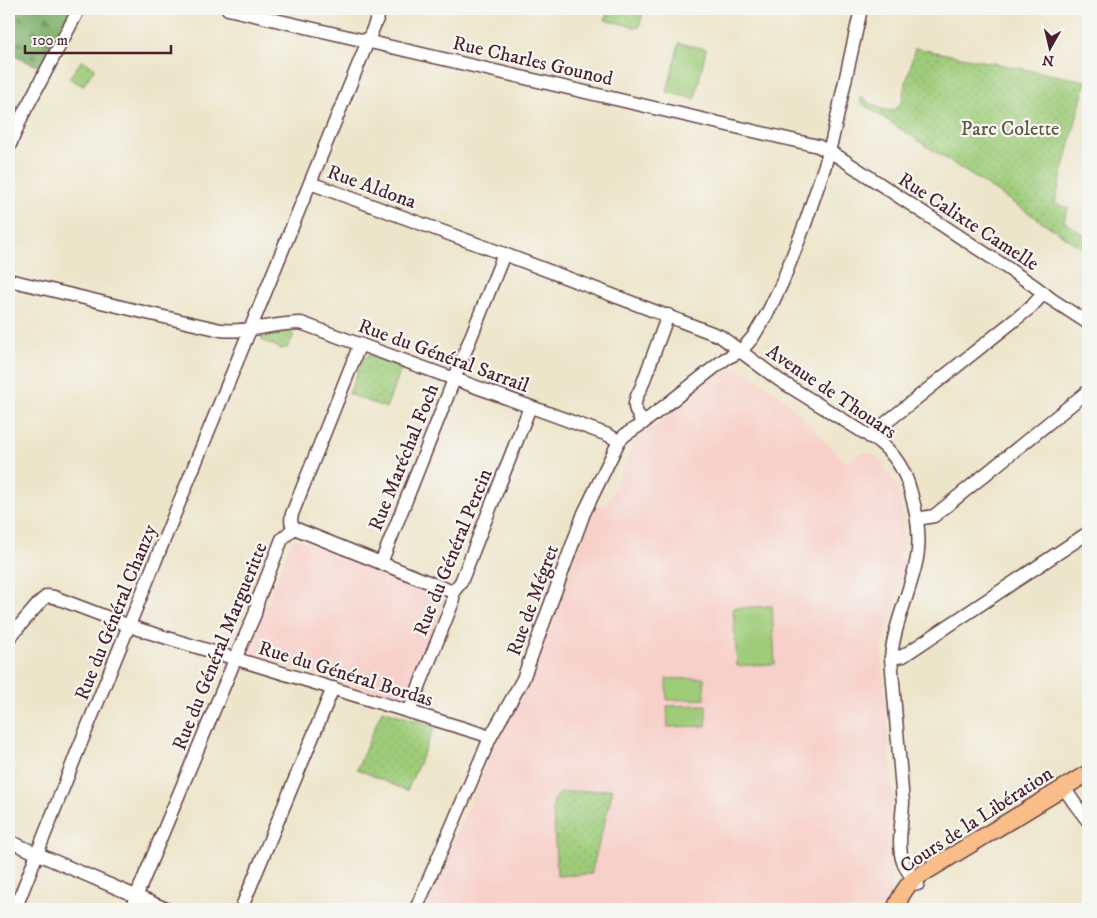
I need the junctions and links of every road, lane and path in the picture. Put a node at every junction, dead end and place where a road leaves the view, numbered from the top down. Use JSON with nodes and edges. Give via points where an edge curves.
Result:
{"nodes":[{"id":1,"x":79,"y":9,"type":"edge"},
{"id":2,"x":228,"y":9,"type":"edge"},
{"id":3,"x":381,"y":9,"type":"edge"},
{"id":4,"x":861,"y":9,"type":"edge"},
{"id":5,"x":368,"y":41,"type":"junction"},
{"id":6,"x":9,"y":148,"type":"edge"},
{"id":7,"x":829,"y":151,"type":"junction"},
{"id":8,"x":310,"y":183,"type":"junction"},
{"id":9,"x":504,"y":254,"type":"junction"},
{"id":10,"x":9,"y":280,"type":"edge"},
{"id":11,"x":1044,"y":293,"type":"junction"},
{"id":12,"x":668,"y":315,"type":"junction"},
{"id":13,"x":1088,"y":323,"type":"edge"},
{"id":14,"x":251,"y":328,"type":"junction"},
{"id":15,"x":360,"y":344,"type":"junction"},
{"id":16,"x":740,"y":351,"type":"junction"},
{"id":17,"x":454,"y":379,"type":"junction"},
{"id":18,"x":1088,"y":391,"type":"edge"},
{"id":19,"x":530,"y":406,"type":"junction"},
{"id":20,"x":643,"y":423,"type":"junction"},
{"id":21,"x":870,"y":437,"type":"junction"},
{"id":22,"x":619,"y":441,"type":"junction"},
{"id":23,"x":917,"y":519,"type":"junction"},
{"id":24,"x":294,"y":528,"type":"junction"},
{"id":25,"x":1088,"y":533,"type":"edge"},
{"id":26,"x":381,"y":563,"type":"junction"},
{"id":27,"x":453,"y":592,"type":"junction"},
{"id":28,"x":129,"y":626,"type":"junction"},
{"id":29,"x":9,"y":638,"type":"edge"},
{"id":30,"x":236,"y":658,"type":"junction"},
{"id":31,"x":891,"y":658,"type":"junction"},
{"id":32,"x":333,"y":688,"type":"junction"},
{"id":33,"x":409,"y":712,"type":"junction"},
{"id":34,"x":490,"y":738,"type":"junction"},
{"id":35,"x":1088,"y":773,"type":"edge"},
{"id":36,"x":1088,"y":782,"type":"edge"},
{"id":37,"x":1066,"y":791,"type":"junction"},
{"id":38,"x":1088,"y":821,"type":"edge"},
{"id":39,"x":9,"y":841,"type":"edge"},
{"id":40,"x":37,"y":854,"type":"junction"},
{"id":41,"x":916,"y":882,"type":"junction"},
{"id":42,"x":136,"y":897,"type":"junction"},
{"id":43,"x":13,"y":909,"type":"edge"},
{"id":44,"x":131,"y":909,"type":"edge"},
{"id":45,"x":166,"y":909,"type":"edge"},
{"id":46,"x":241,"y":909,"type":"edge"},
{"id":47,"x":416,"y":909,"type":"edge"},
{"id":48,"x":895,"y":909,"type":"edge"},
{"id":49,"x":903,"y":909,"type":"edge"}],
"edges":[{"from":1,"to":6,"type":"street","via":[[22,116]]},
{"from":2,"to":5,"type":"street","name":"Rue Charles Gounod"},
{"from":3,"to":5,"type":"street"},
{"from":4,"to":7,"type":"street","name":"Avenue de Thouars"},
{"from":5,"to":7,"type":"street","name":"Rue Charles Gounod"},
{"from":5,"to":8,"type":"street"},
{"from":7,"to":11,"type":"street","name":"Rue Calixte Camelle"},
{"from":7,"to":16,"type":"street","name":"Avenue de Thouars","via":[[782,283],[753,337]]},
{"from":8,"to":9,"type":"street","name":"Rue Aldona"},
{"from":8,"to":14,"type":"street","name":"Rue Aldona"},
{"from":9,"to":12,"type":"street","name":"Rue Aldona"},
{"from":9,"to":17,"type":"street","name":"Rue Maréchal Foch"},
{"from":10,"to":14,"type":"street","via":[[212,328],[232,331]]},
{"from":11,"to":13,"type":"street","name":"Rue Calixte Camelle"},
{"from":11,"to":21,"type":"street"},
{"from":12,"to":16,"type":"street","name":"Rue Aldona","via":[[720,336]]},
{"from":12,"to":20,"type":"street","via":[[636,398],[635,412]]},
{"from":14,"to":15,"type":"street","name":"Rue du Général Sarrail","via":[[301,323]]},
{"from":14,"to":28,"type":"street","name":"Rue du Général Chanzy"},
{"from":15,"to":17,"type":"street","name":"Rue du Général Sarrail"},
{"from":15,"to":24,"type":"street","name":"Rue du Général Margueritte","via":[[292,514]]},
{"from":16,"to":20,"type":"street","name":"Rue de Mégret","via":[[725,359]]},
{"from":16,"to":21,"type":"street","name":"Avenue de Thouars","via":[[779,380]]},
{"from":17,"to":19,"type":"street","name":"Rue du Général Sarrail"},
{"from":17,"to":26,"type":"street","name":"Rue Maréchal Foch"},
{"from":18,"to":23,"type":"street","via":[[934,516]]},
{"from":19,"to":22,"type":"street","name":"Rue du Général Sarrail"},
{"from":19,"to":27,"type":"street","name":"Rue du Général Percin","via":[[461,582]]},
{"from":20,"to":22,"type":"street","name":"Rue de Mégret"},
{"from":21,"to":23,"type":"street","name":"Avenue de Thouars","via":[[885,447],[900,464]]},
{"from":22,"to":34,"type":"street","name":"Rue de Mégret","via":[[584,513],[522,679]]},
{"from":23,"to":31,"type":"street","name":"Avenue de Thouars","via":[[917,555]]},
{"from":24,"to":26,"type":"street"},
{"from":24,"to":30,"type":"street","name":"Rue du Général Margueritte","via":[[282,539]]},
{"from":25,"to":31,"type":"street","via":[[902,656]]},
{"from":26,"to":27,"type":"street"},
{"from":27,"to":33,"type":"street","name":"Rue du Général Percin","via":[[452,604]]},
{"from":28,"to":29,"type":"street","name":"Rue du Général Bordas","via":[[47,596]]},
{"from":28,"to":30,"type":"street","name":"Rue du Général Bordas"},
{"from":28,"to":40,"type":"street","name":"Rue du Général Chanzy"},
{"from":30,"to":32,"type":"street","name":"Rue du Général Bordas"},
{"from":30,"to":42,"type":"street","name":"Rue du Général Margueritte"},
{"from":31,"to":41,"type":"street","name":"Avenue de Thouars","via":[[903,803],[901,853]]},
{"from":32,"to":33,"type":"street","name":"Rue du Général Bordas"},
{"from":32,"to":46,"type":"street"},
{"from":33,"to":34,"type":"street","name":"Rue du Général Bordas"},
{"from":34,"to":47,"type":"street","name":"Rue de Mégret"},
{"from":35,"to":37,"type":"main road","name":"Cours de la Libération"},
{"from":36,"to":37,"type":"main road","name":"Cours de la Libération"},
{"from":37,"to":38,"type":"street"},
{"from":37,"to":41,"type":"main road","name":"Cours de la Libération"},
{"from":39,"to":40,"type":"street"},
{"from":40,"to":42,"type":"street"},
{"from":40,"to":43,"type":"street","name":"Rue du Général Chanzy"},
{"from":41,"to":48,"type":"main road","name":"Cours de la Libération","via":[[907,886]]},
{"from":41,"to":49,"type":"main road","name":"Cours de la Libération"},
{"from":42,"to":44,"type":"street","name":"Rue du Général Margueritte"},
{"from":42,"to":45,"type":"street"}]}
